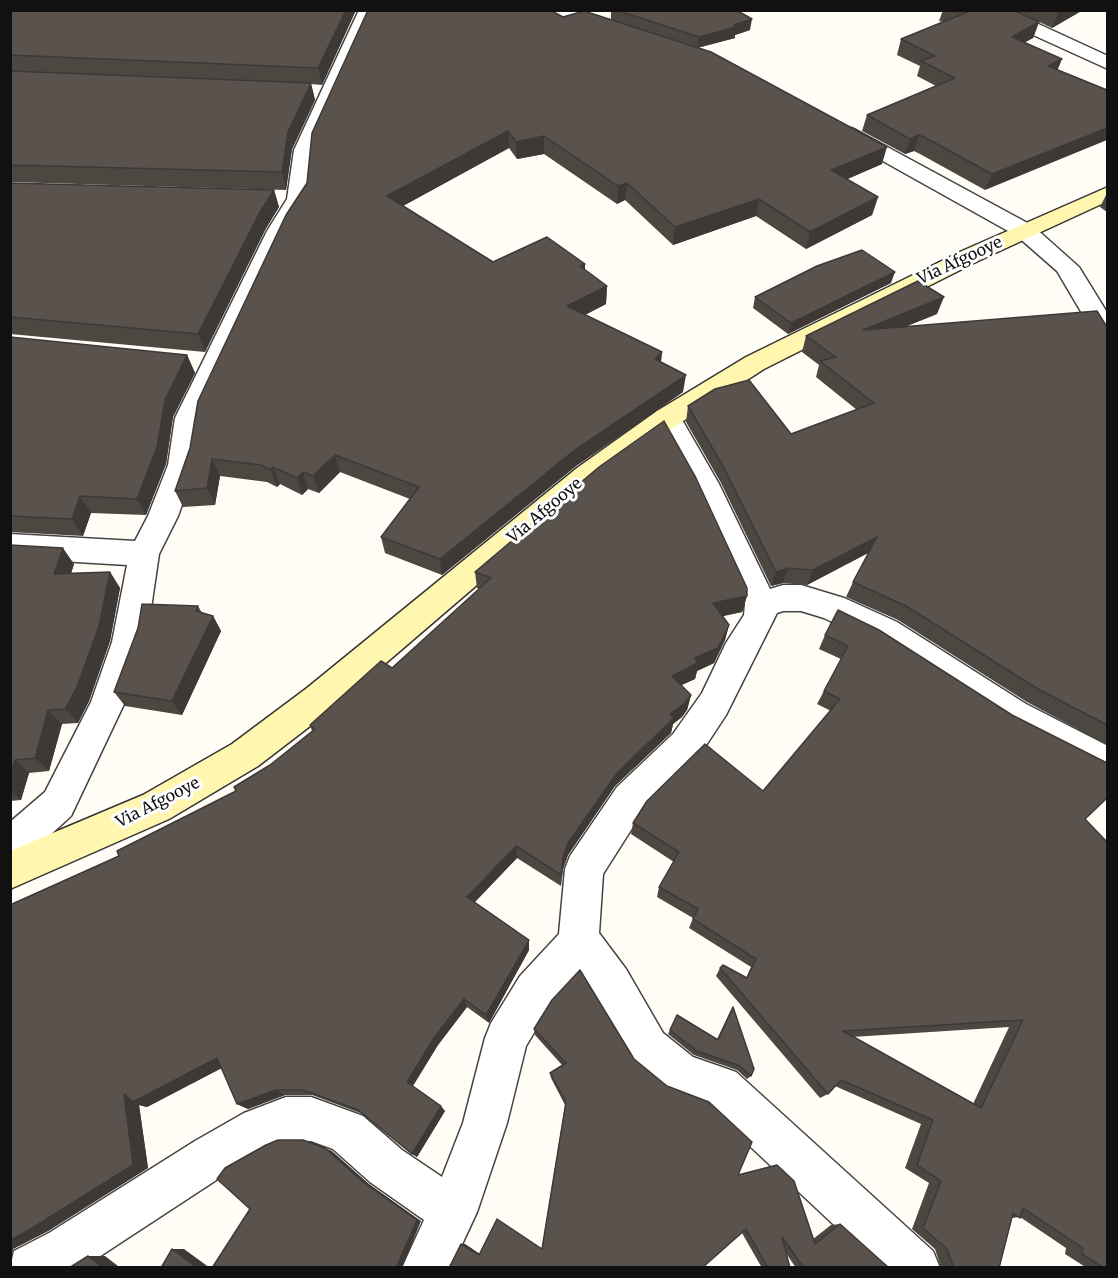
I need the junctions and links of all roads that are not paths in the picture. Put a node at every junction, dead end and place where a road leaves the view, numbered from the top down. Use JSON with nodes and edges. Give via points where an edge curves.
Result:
{"nodes":[{"id":1,"x":368,"y":10,"type":"edge"},
{"id":2,"x":556,"y":10,"type":"edge"},
{"id":3,"x":993,"y":10,"type":"edge"},
{"id":4,"x":634,"y":35,"type":"edge"},
{"id":5,"x":1107,"y":63,"type":"edge"},
{"id":6,"x":833,"y":125,"type":"edge"},
{"id":7,"x":1107,"y":194,"type":"edge"},
{"id":8,"x":1025,"y":231,"type":"junction"},
{"id":9,"x":1098,"y":305,"type":"edge"},
{"id":10,"x":1107,"y":336,"type":"edge"},
{"id":11,"x":667,"y":418,"type":"junction"},
{"id":12,"x":10,"y":546,"type":"edge"},
{"id":13,"x":144,"y":554,"type":"junction"},
{"id":14,"x":761,"y":604,"type":"junction"},
{"id":15,"x":1107,"y":764,"type":"edge"},
{"id":16,"x":10,"y":847,"type":"edge"},
{"id":17,"x":10,"y":870,"type":"edge"},
{"id":18,"x":578,"y":943,"type":"junction"},
{"id":19,"x":453,"y":1212,"type":"junction"},
{"id":20,"x":31,"y":1268,"type":"edge"},
{"id":21,"x":426,"y":1268,"type":"edge"},
{"id":22,"x":916,"y":1268,"type":"edge"}],
"edges":[{"from":1,"to":13,"type":"street","via":[[317,92],[304,150],[278,231],[205,363],[189,418],[182,465]]},
{"from":2,"to":4,"type":"street"},
{"from":3,"to":5,"type":"street"},
{"from":6,"to":8,"type":"street"},
{"from":7,"to":8,"type":"main road","name":"Via Afgooye"},
{"from":8,"to":9,"type":"street","via":[[1067,267]]},
{"from":8,"to":11,"type":"main road","name":"Via Afgooye","via":[[755,363]]},
{"from":9,"to":10,"type":"street"},
{"from":11,"to":14,"type":"street","via":[[709,492]]},
{"from":11,"to":17,"type":"main road","name":"Via Afgooye","via":[[587,475],[337,684],[245,755],[156,807]]},
{"from":12,"to":13,"type":"street"},
{"from":13,"to":16,"type":"street","via":[[129,642],[107,704],[58,804]]},
{"from":14,"to":15,"type":"street","via":[[801,598],[833,607],[885,632],[1014,715]]},
{"from":14,"to":18,"type":"street","via":[[760,617],[714,705],[686,745],[630,799],[584,869]]},
{"from":18,"to":19,"type":"street","via":[[535,991],[506,1038],[485,1123]]},
{"from":18,"to":22,"type":"street","via":[[586,948],[611,984],[648,1048],[680,1074],[720,1088]]},
{"from":19,"to":20,"type":"street","via":[[386,1166],[347,1132],[311,1119],[286,1119],[260,1129]]},
{"from":19,"to":21,"type":"street"}]}
